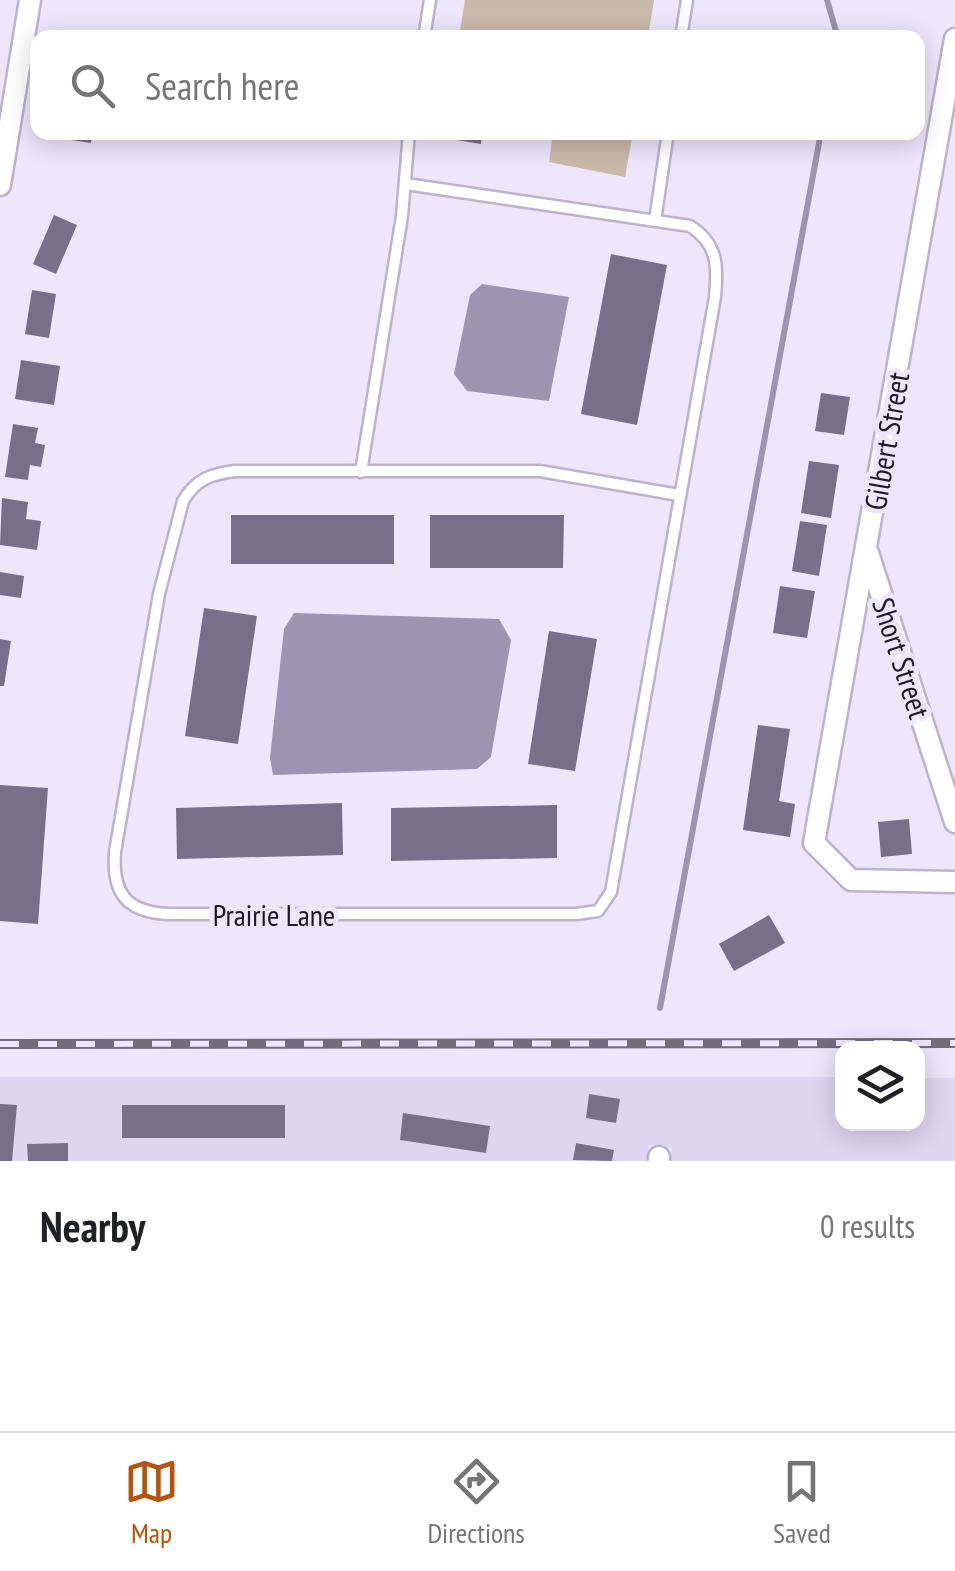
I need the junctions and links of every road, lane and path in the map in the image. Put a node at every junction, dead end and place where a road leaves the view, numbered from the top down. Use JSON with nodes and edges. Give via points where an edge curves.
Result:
{"nodes":[{"id":1,"x":30,"y":0,"type":"edge"},
{"id":2,"x":430,"y":0,"type":"edge"},
{"id":3,"x":687,"y":0,"type":"edge"},
{"id":4,"x":425,"y":30,"type":"edge"},
{"id":5,"x":683,"y":30,"type":"edge"},
{"id":6,"x":955,"y":39,"type":"edge"},
{"id":7,"x":408,"y":140,"type":"edge"},
{"id":8,"x":667,"y":140,"type":"edge"},
{"id":9,"x":1,"y":174,"type":"edge"},
{"id":10,"x":406,"y":184,"type":"junction"},
{"id":11,"x":655,"y":221,"type":"junction"},
{"id":12,"x":361,"y":472,"type":"junction"},
{"id":13,"x":679,"y":496,"type":"junction"},
{"id":14,"x":868,"y":551,"type":"junction"},
{"id":15,"x":955,"y":822,"type":"edge"},
{"id":16,"x":955,"y":882,"type":"edge"}],
"edges":[{"from":1,"to":9,"type":"street"},
{"from":2,"to":4,"type":"lane"},
{"from":3,"to":5,"type":"lane"},
{"from":6,"to":14,"type":"street","name":"Gilbert Street"},
{"from":7,"to":10,"type":"lane"},
{"from":8,"to":11,"type":"lane"},
{"from":10,"to":11,"type":"lane","name":"Prairie Lane"},
{"from":10,"to":12,"type":"lane"},
{"from":11,"to":13,"type":"lane","name":"Prairie Lane","via":[[690,226],[717,258]]},
{"from":12,"to":13,"type":"lane","name":"Prairie Lane","via":[[540,471]]},
{"from":12,"to":13,"type":"lane","name":"Prairie Lane","via":[[212,474],[183,501],[159,594],[115,852],[118,888],[134,908],[168,914],[598,911],[616,870]]},
{"from":14,"to":15,"type":"street","name":"Short Street"},
{"from":14,"to":16,"type":"street","name":"Gilbert Street","via":[[814,843],[851,880]]}]}
